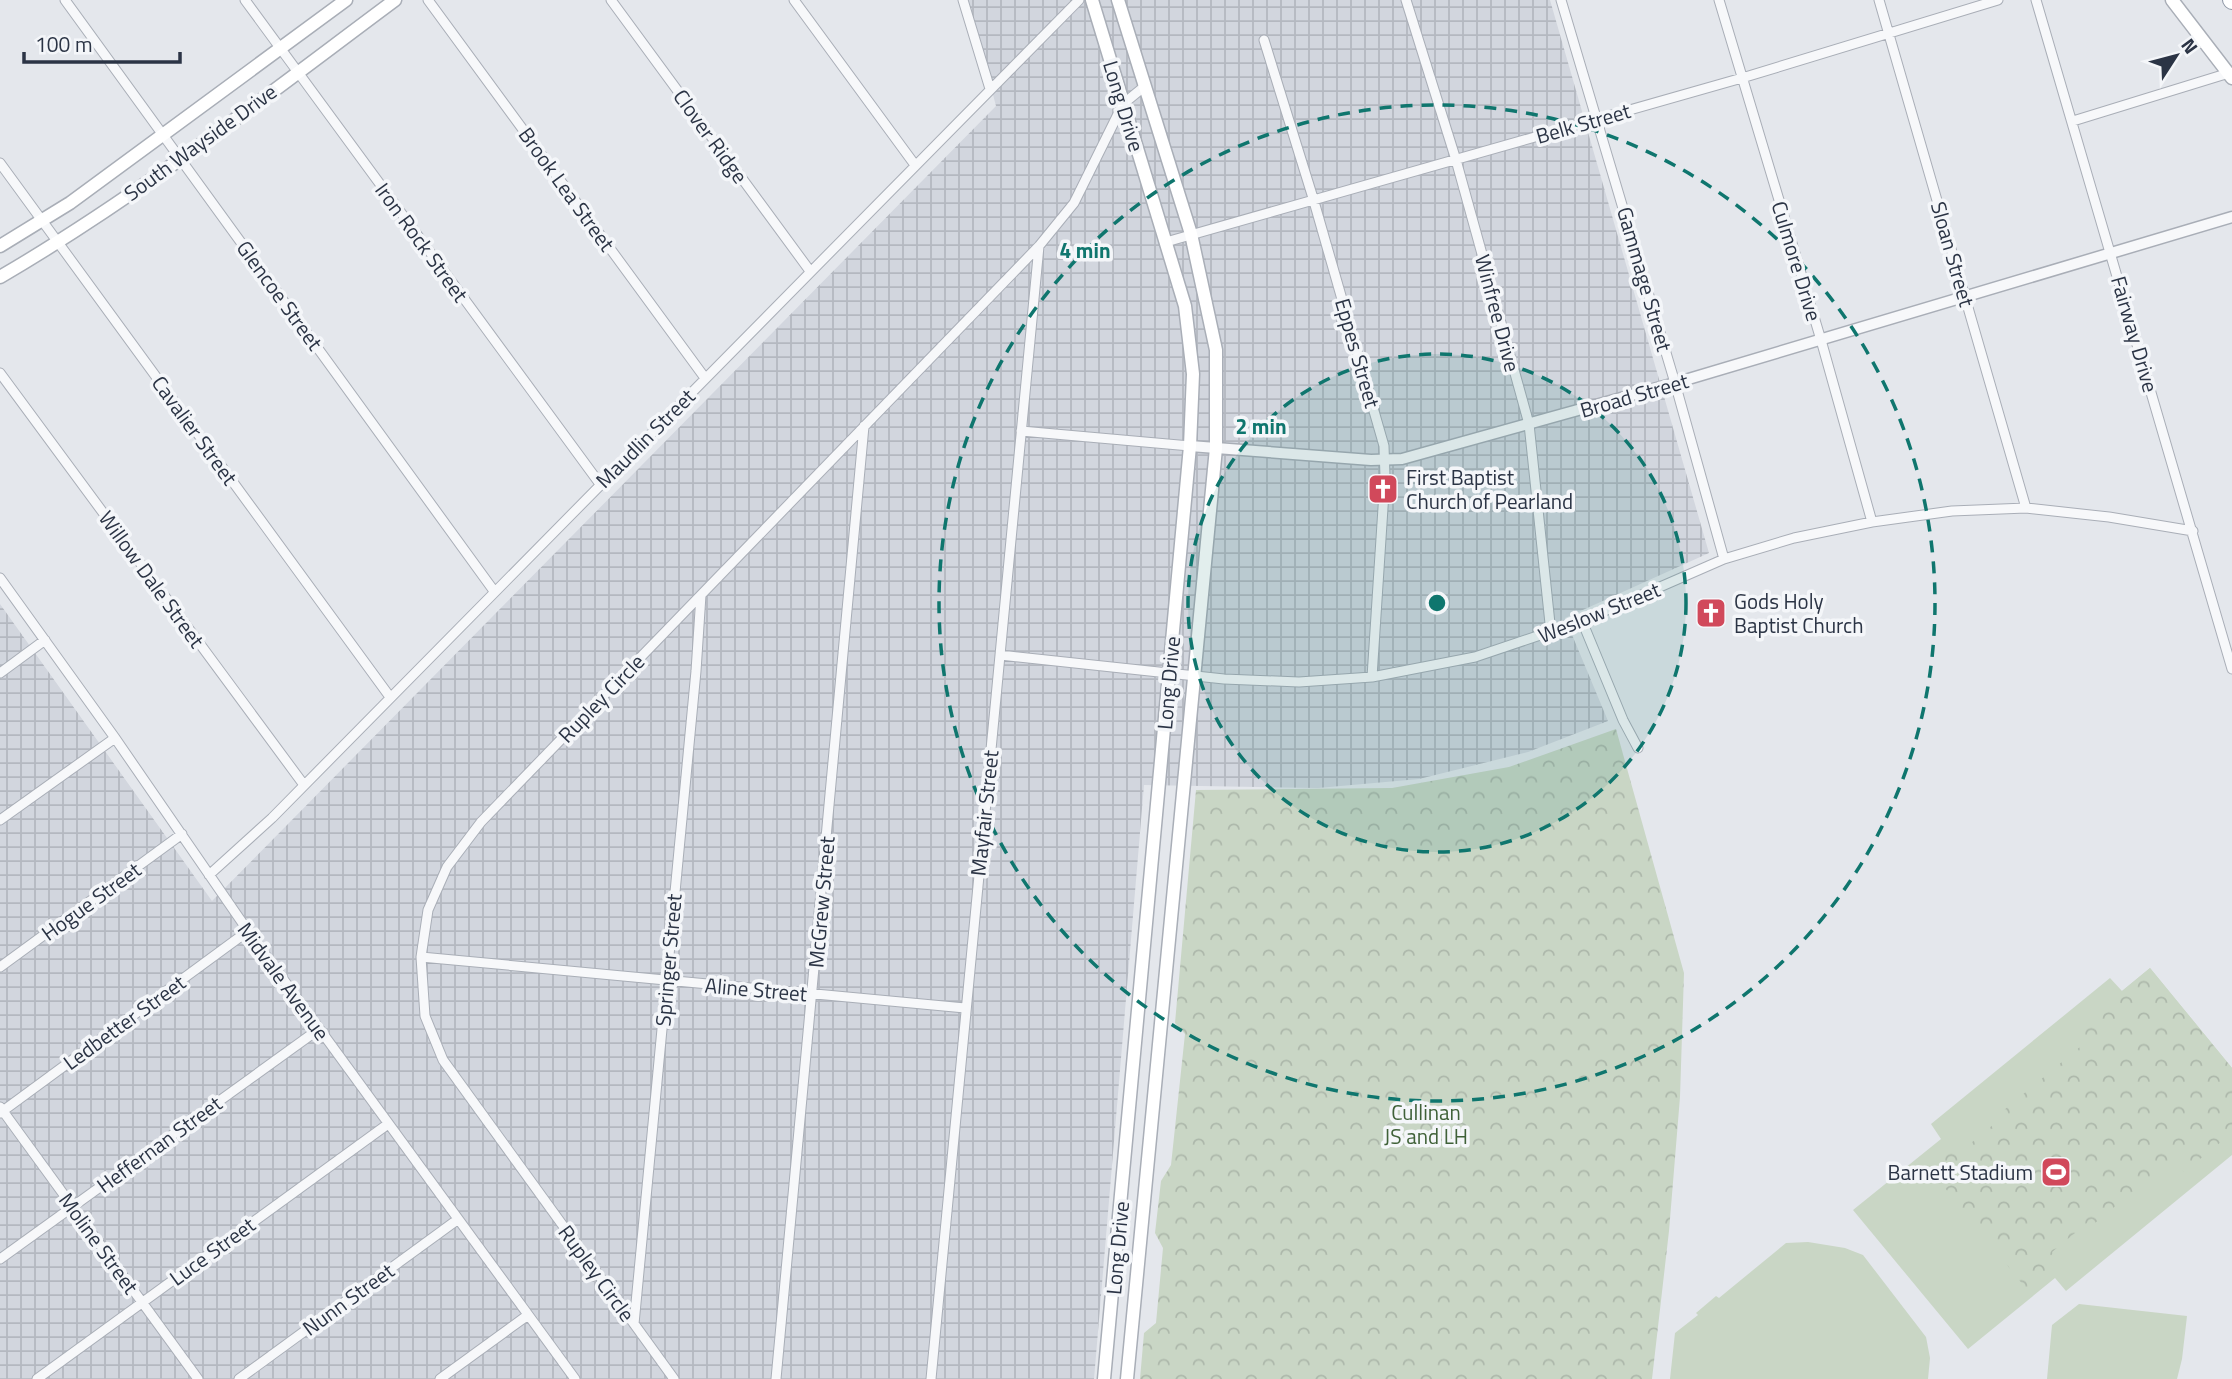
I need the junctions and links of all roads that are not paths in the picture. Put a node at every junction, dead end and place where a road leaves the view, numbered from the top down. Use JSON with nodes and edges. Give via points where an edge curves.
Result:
{"nodes":[{"id":1,"x":65,"y":0,"type":"edge"},
{"id":2,"x":245,"y":0,"type":"edge"},
{"id":3,"x":346,"y":0,"type":"edge"},
{"id":4,"x":395,"y":0,"type":"edge"},
{"id":5,"x":428,"y":0,"type":"edge"},
{"id":6,"x":611,"y":0,"type":"edge"},
{"id":7,"x":794,"y":0,"type":"edge"},
{"id":8,"x":962,"y":0,"type":"edge"},
{"id":9,"x":1079,"y":0,"type":"edge"},
{"id":10,"x":1092,"y":0,"type":"edge"},
{"id":11,"x":1118,"y":0,"type":"edge"},
{"id":12,"x":1406,"y":0,"type":"edge"},
{"id":13,"x":1561,"y":0,"type":"edge"},
{"id":14,"x":1719,"y":0,"type":"edge"},
{"id":15,"x":1879,"y":0,"type":"edge"},
{"id":16,"x":1998,"y":0,"type":"edge"},
{"id":17,"x":2036,"y":0,"type":"edge"},
{"id":18,"x":2172,"y":0,"type":"edge"},
{"id":19,"x":1888,"y":32,"type":"junction"},
{"id":20,"x":1264,"y":40,"type":"dead end"},
{"id":21,"x":280,"y":49,"type":"junction"},
{"id":22,"x":298,"y":72,"type":"junction"},
{"id":23,"x":2230,"y":76,"type":"edge"},
{"id":24,"x":1742,"y":78,"type":"junction"},
{"id":25,"x":1145,"y":86,"type":"junction"},
{"id":26,"x":990,"y":89,"type":"junction"},
{"id":27,"x":1123,"y":104,"type":"junction"},
{"id":28,"x":1598,"y":119,"type":"junction"},
{"id":29,"x":2073,"y":121,"type":"junction"},
{"id":30,"x":164,"y":135,"type":"junction"},
{"id":31,"x":180,"y":158,"type":"junction"},
{"id":32,"x":1456,"y":160,"type":"junction"},
{"id":33,"x":0,"y":163,"type":"edge"},
{"id":34,"x":915,"y":165,"type":"junction"},
{"id":35,"x":1313,"y":198,"type":"junction"},
{"id":36,"x":2232,"y":217,"type":"edge"},
{"id":37,"x":43,"y":221,"type":"junction"},
{"id":38,"x":1191,"y":234,"type":"junction"},
{"id":39,"x":1166,"y":242,"type":"junction"},
{"id":40,"x":59,"y":243,"type":"junction"},
{"id":41,"x":0,"y":246,"type":"edge"},
{"id":42,"x":1039,"y":246,"type":"junction"},
{"id":43,"x":2111,"y":254,"type":"junction"},
{"id":44,"x":810,"y":271,"type":"junction"},
{"id":45,"x":0,"y":277,"type":"edge"},
{"id":46,"x":1966,"y":297,"type":"junction"},
{"id":47,"x":1821,"y":340,"type":"junction"},
{"id":48,"x":0,"y":373,"type":"edge"},
{"id":49,"x":705,"y":378,"type":"junction"},
{"id":50,"x":1675,"y":383,"type":"junction"},
{"id":51,"x":1529,"y":424,"type":"junction"},
{"id":52,"x":864,"y":426,"type":"junction"},
{"id":53,"x":1021,"y":431,"type":"junction"},
{"id":54,"x":1190,"y":446,"type":"junction"},
{"id":55,"x":1216,"y":448,"type":"junction"},
{"id":56,"x":1386,"y":460,"type":"junction"},
{"id":57,"x":600,"y":484,"type":"junction"},
{"id":58,"x":2026,"y":508,"type":"junction"},
{"id":59,"x":1872,"y":522,"type":"junction"},
{"id":60,"x":2193,"y":531,"type":"junction"},
{"id":61,"x":1180,"y":551,"type":"junction"},
{"id":62,"x":1205,"y":555,"type":"junction"},
{"id":63,"x":1724,"y":559,"type":"junction"},
{"id":64,"x":0,"y":578,"type":"edge"},
{"id":65,"x":494,"y":591,"type":"junction"},
{"id":66,"x":701,"y":596,"type":"junction"},
{"id":67,"x":1582,"y":621,"type":"junction"},
{"id":68,"x":1551,"y":633,"type":"junction"},
{"id":69,"x":45,"y":640,"type":"junction"},
{"id":70,"x":1000,"y":655,"type":"junction"},
{"id":71,"x":2232,"y":669,"type":"edge"},
{"id":72,"x":0,"y":673,"type":"edge"},
{"id":73,"x":1169,"y":674,"type":"junction"},
{"id":74,"x":1192,"y":676,"type":"junction"},
{"id":75,"x":1372,"y":677,"type":"junction"},
{"id":76,"x":390,"y":697,"type":"junction"},
{"id":77,"x":115,"y":738,"type":"junction"},
{"id":78,"x":1638,"y":748,"type":"dead end"},
{"id":79,"x":303,"y":785,"type":"junction"},
{"id":80,"x":1159,"y":791,"type":"junction"},
{"id":81,"x":1182,"y":792,"type":"junction"},
{"id":82,"x":0,"y":820,"type":"edge"},
{"id":83,"x":182,"y":835,"type":"junction"},
{"id":84,"x":209,"y":875,"type":"junction"},
{"id":85,"x":1147,"y":922,"type":"junction"},
{"id":86,"x":1170,"y":924,"type":"junction"},
{"id":87,"x":248,"y":931,"type":"junction"},
{"id":88,"x":421,"y":957,"type":"junction"},
{"id":89,"x":0,"y":967,"type":"edge"},
{"id":90,"x":666,"y":981,"type":"junction"},
{"id":91,"x":813,"y":994,"type":"junction"},
{"id":92,"x":965,"y":1008,"type":"junction"},
{"id":93,"x":319,"y":1029,"type":"junction"},
{"id":94,"x":1135,"y":1067,"type":"junction"},
{"id":95,"x":1156,"y":1070,"type":"junction"},
{"id":96,"x":1,"y":1110,"type":"edge"},
{"id":97,"x":388,"y":1124,"type":"junction"},
{"id":98,"x":1122,"y":1198,"type":"junction"},
{"id":99,"x":1144,"y":1201,"type":"junction"},
{"id":100,"x":72,"y":1207,"type":"junction"},
{"id":101,"x":457,"y":1220,"type":"junction"},
{"id":102,"x":0,"y":1259,"type":"edge"},
{"id":103,"x":142,"y":1302,"type":"junction"},
{"id":104,"x":528,"y":1315,"type":"junction"},
{"id":105,"x":634,"y":1324,"type":"junction"},
{"id":106,"x":1108,"y":1340,"type":"junction"},
{"id":107,"x":1131,"y":1341,"type":"junction"},
{"id":108,"x":37,"y":1379,"type":"edge"},
{"id":109,"x":198,"y":1379,"type":"edge"},
{"id":110,"x":239,"y":1379,"type":"edge"},
{"id":111,"x":440,"y":1379,"type":"edge"},
{"id":112,"x":575,"y":1379,"type":"edge"},
{"id":113,"x":674,"y":1379,"type":"edge"},
{"id":114,"x":776,"y":1379,"type":"edge"},
{"id":115,"x":931,"y":1379,"type":"edge"},
{"id":116,"x":1104,"y":1379,"type":"edge"},
{"id":117,"x":1127,"y":1379,"type":"edge"}],
"edges":[{"from":1,"to":30,"type":"street","name":"Glencoe Street"},
{"from":2,"to":21,"type":"street","name":"Iron Rock Street"},
{"from":3,"to":21,"type":"main road","name":"South Wayside Drive"},
{"from":4,"to":22,"type":"main road","name":"South Wayside Drive"},
{"from":5,"to":49,"type":"street","name":"Brook Lea Street"},
{"from":6,"to":44,"type":"street","name":"Clover Ridge"},
{"from":7,"to":34,"type":"street"},
{"from":8,"to":26,"type":"street"},
{"from":9,"to":26,"type":"street","name":"Maudlin Street"},
{"from":10,"to":27,"type":"main road","name":"Long Drive"},
{"from":11,"to":25,"type":"main road","name":"Long Drive"},
{"from":12,"to":32,"type":"street","name":"Winfree Drive"},
{"from":13,"to":28,"type":"street","name":"Gammage Street"},
{"from":14,"to":24,"type":"street","name":"Culmore Drive"},
{"from":15,"to":19,"type":"street","name":"Sloan Street"},
{"from":16,"to":19,"type":"street","name":"Belk Street"},
{"from":17,"to":29,"type":"street","name":"Fairway Drive"},
{"from":18,"to":23,"type":"main road"},
{"from":19,"to":24,"type":"street","name":"Belk Street"},
{"from":19,"to":46,"type":"street","name":"Sloan Street"},
{"from":20,"to":35,"type":"street","name":"Eppes Street"},
{"from":21,"to":22,"type":"street","name":"Iron Rock Street"},
{"from":21,"to":30,"type":"main road","name":"South Wayside Drive"},
{"from":22,"to":31,"type":"main road","name":"South Wayside Drive"},
{"from":22,"to":57,"type":"street","name":"Iron Rock Street"},
{"from":23,"to":29,"type":"street"},
{"from":24,"to":28,"type":"street","name":"Belk Street"},
{"from":24,"to":47,"type":"street","name":"Culmore Drive"},
{"from":25,"to":27,"type":"street","name":"Rupley Circle"},
{"from":25,"to":38,"type":"main road","name":"Long Drive"},
{"from":26,"to":34,"type":"street","name":"Maudlin Street"},
{"from":27,"to":39,"type":"main road","name":"Long Drive"},
{"from":27,"to":42,"type":"street","name":"Rupley Circle","via":[[1074,203]]},
{"from":28,"to":32,"type":"street","name":"Belk Street"},
{"from":28,"to":50,"type":"street","name":"Gammage Street"},
{"from":29,"to":43,"type":"street","name":"Fairway Drive"},
{"from":30,"to":31,"type":"street","name":"Glencoe Street"},
{"from":30,"to":37,"type":"main road","name":"South Wayside Drive"},
{"from":31,"to":40,"type":"main road","name":"South Wayside Drive"},
{"from":31,"to":65,"type":"street","name":"Glencoe Street"},
{"from":32,"to":35,"type":"street","name":"Belk Street"},
{"from":32,"to":51,"type":"street","name":"Winfree Drive"},
{"from":33,"to":37,"type":"street","name":"Cavalier Street"},
{"from":34,"to":44,"type":"street","name":"Maudlin Street"},
{"from":35,"to":38,"type":"street","name":"Belk Street"},
{"from":35,"to":56,"type":"street","name":"Eppes Street"},
{"from":36,"to":43,"type":"street","name":"Broad Street"},
{"from":37,"to":40,"type":"street","name":"Cavalier Street"},
{"from":37,"to":41,"type":"main road","name":"South Wayside Drive"},
{"from":38,"to":39,"type":"street","name":"Belk Street"},
{"from":38,"to":55,"type":"main road","name":"Long Drive","via":[[1216,350]]},
{"from":39,"to":54,"type":"main road","name":"Long Drive","via":[[1185,306],[1193,374]]},
{"from":40,"to":45,"type":"main road","name":"South Wayside Drive"},
{"from":40,"to":76,"type":"street","name":"Cavalier Street"},
{"from":42,"to":52,"type":"street","name":"Rupley Circle"},
{"from":42,"to":53,"type":"street","name":"Mayfair Street"},
{"from":43,"to":46,"type":"street","name":"Broad Street"},
{"from":43,"to":60,"type":"street","name":"Fairway Drive"},
{"from":44,"to":49,"type":"street","name":"Maudlin Street"},
{"from":46,"to":47,"type":"street","name":"Broad Street"},
{"from":46,"to":58,"type":"street","name":"Sloan Street"},
{"from":47,"to":50,"type":"street","name":"Broad Street"},
{"from":47,"to":59,"type":"street","name":"Culmore Drive"},
{"from":48,"to":79,"type":"street","name":"Willow Dale Street"},
{"from":49,"to":57,"type":"street","name":"Maudlin Street"},
{"from":50,"to":51,"type":"street","name":"Broad Street"},
{"from":50,"to":63,"type":"street","name":"Gammage Street"},
{"from":51,"to":56,"type":"street","name":"Broad Street"},
{"from":51,"to":68,"type":"street","name":"Winfree Drive"},
{"from":52,"to":66,"type":"street","name":"Rupley Circle"},
{"from":52,"to":91,"type":"street","name":"McGrew Street"},
{"from":53,"to":54,"type":"street","name":"Broad Street"},
{"from":53,"to":70,"type":"street","name":"Mayfair Street"},
{"from":54,"to":55,"type":"street","name":"Broad Street"},
{"from":54,"to":61,"type":"main road","name":"Long Drive"},
{"from":55,"to":56,"type":"street","name":"Broad Street"},
{"from":55,"to":62,"type":"main road","name":"Long Drive"},
{"from":56,"to":75,"type":"street","name":"Eppes Street"},
{"from":57,"to":65,"type":"street","name":"Maudlin Street"},
{"from":58,"to":59,"type":"street","name":"Weslow Street","via":[[1952,511]]},
{"from":58,"to":60,"type":"street","name":"Weslow Street"},
{"from":59,"to":63,"type":"street","name":"Weslow Street"},
{"from":60,"to":71,"type":"street","name":"Fairway Drive"},
{"from":61,"to":62,"type":"main road"},
{"from":61,"to":73,"type":"main road","name":"Long Drive"},
{"from":62,"to":74,"type":"main road","name":"Long Drive"},
{"from":63,"to":67,"type":"street","name":"Weslow Street"},
{"from":64,"to":69,"type":"street","name":"Midvale Avenue"},
{"from":65,"to":76,"type":"street","name":"Maudlin Street"},
{"from":66,"to":88,"type":"street","name":"Rupley Circle","via":[[481,822],[442,878],[428,910]]},
{"from":66,"to":90,"type":"street","name":"Springer Street"},
{"from":67,"to":68,"type":"street","name":"Weslow Street"},
{"from":67,"to":78,"type":"street"},
{"from":68,"to":75,"type":"street","name":"Weslow Street","via":[[1475,657]]},
{"from":69,"to":72,"type":"street"},
{"from":69,"to":77,"type":"street","name":"Midvale Avenue"},
{"from":70,"to":73,"type":"street","name":"Weslow Street"},
{"from":70,"to":92,"type":"street","name":"Mayfair Street"},
{"from":73,"to":74,"type":"street","name":"Weslow Street"},
{"from":73,"to":80,"type":"main road","name":"Long Drive"},
{"from":74,"to":75,"type":"street","name":"Weslow Street","via":[[1299,682]]},
{"from":74,"to":81,"type":"main road","name":"Long Drive"},
{"from":76,"to":79,"type":"street","name":"Maudlin Street"},
{"from":77,"to":82,"type":"street"},
{"from":77,"to":83,"type":"street","name":"Midvale Avenue"},
{"from":79,"to":84,"type":"street","name":"Maudlin Street"},
{"from":80,"to":81,"type":"main road"},
{"from":80,"to":85,"type":"main road","name":"Long Drive"},
{"from":81,"to":86,"type":"main road","name":"Long Drive"},
{"from":83,"to":84,"type":"street","name":"Midvale Avenue"},
{"from":83,"to":89,"type":"street","name":"Hogue Street"},
{"from":84,"to":87,"type":"street","name":"Midvale Avenue"},
{"from":85,"to":86,"type":"main road"},
{"from":85,"to":94,"type":"main road","name":"Long Drive"},
{"from":86,"to":95,"type":"main road","name":"Long Drive"},
{"from":87,"to":93,"type":"street","name":"Midvale Avenue"},
{"from":87,"to":96,"type":"street","name":"Ledbetter Street"},
{"from":88,"to":90,"type":"street","name":"Aline Street"},
{"from":88,"to":105,"type":"street","name":"Rupley Circle","via":[[425,1016],[443,1060]]},
{"from":90,"to":91,"type":"street","name":"Aline Street"},
{"from":90,"to":105,"type":"street","name":"Springer Street"},
{"from":91,"to":92,"type":"street","name":"Aline Street"},
{"from":91,"to":114,"type":"street","name":"McGrew Street"},
{"from":92,"to":115,"type":"street","name":"Mayfair Street"},
{"from":93,"to":97,"type":"street","name":"Midvale Avenue"},
{"from":93,"to":100,"type":"street","name":"Heffernan Street"},
{"from":94,"to":95,"type":"main road"},
{"from":94,"to":98,"type":"main road","name":"Long Drive"},
{"from":95,"to":99,"type":"main road","name":"Long Drive"},
{"from":96,"to":100,"type":"street","name":"Moline Street"},
{"from":97,"to":101,"type":"street","name":"Midvale Avenue"},
{"from":97,"to":103,"type":"street","name":"Luce Street"},
{"from":98,"to":99,"type":"main road"},
{"from":98,"to":106,"type":"main road","name":"Long Drive"},
{"from":99,"to":107,"type":"main road","name":"Long Drive"},
{"from":100,"to":102,"type":"street","name":"Heffernan Street"},
{"from":100,"to":103,"type":"street","name":"Moline Street"},
{"from":101,"to":104,"type":"street","name":"Midvale Avenue"},
{"from":101,"to":110,"type":"street","name":"Nunn Street"},
{"from":103,"to":108,"type":"street","name":"Luce Street"},
{"from":103,"to":109,"type":"street","name":"Moline Street"},
{"from":104,"to":111,"type":"street"},
{"from":104,"to":112,"type":"street","name":"Midvale Avenue"},
{"from":105,"to":113,"type":"street","name":"Rupley Circle"},
{"from":106,"to":107,"type":"main road"},
{"from":106,"to":116,"type":"main road","name":"Long Drive"},
{"from":107,"to":117,"type":"main road","name":"Long Drive"}]}
